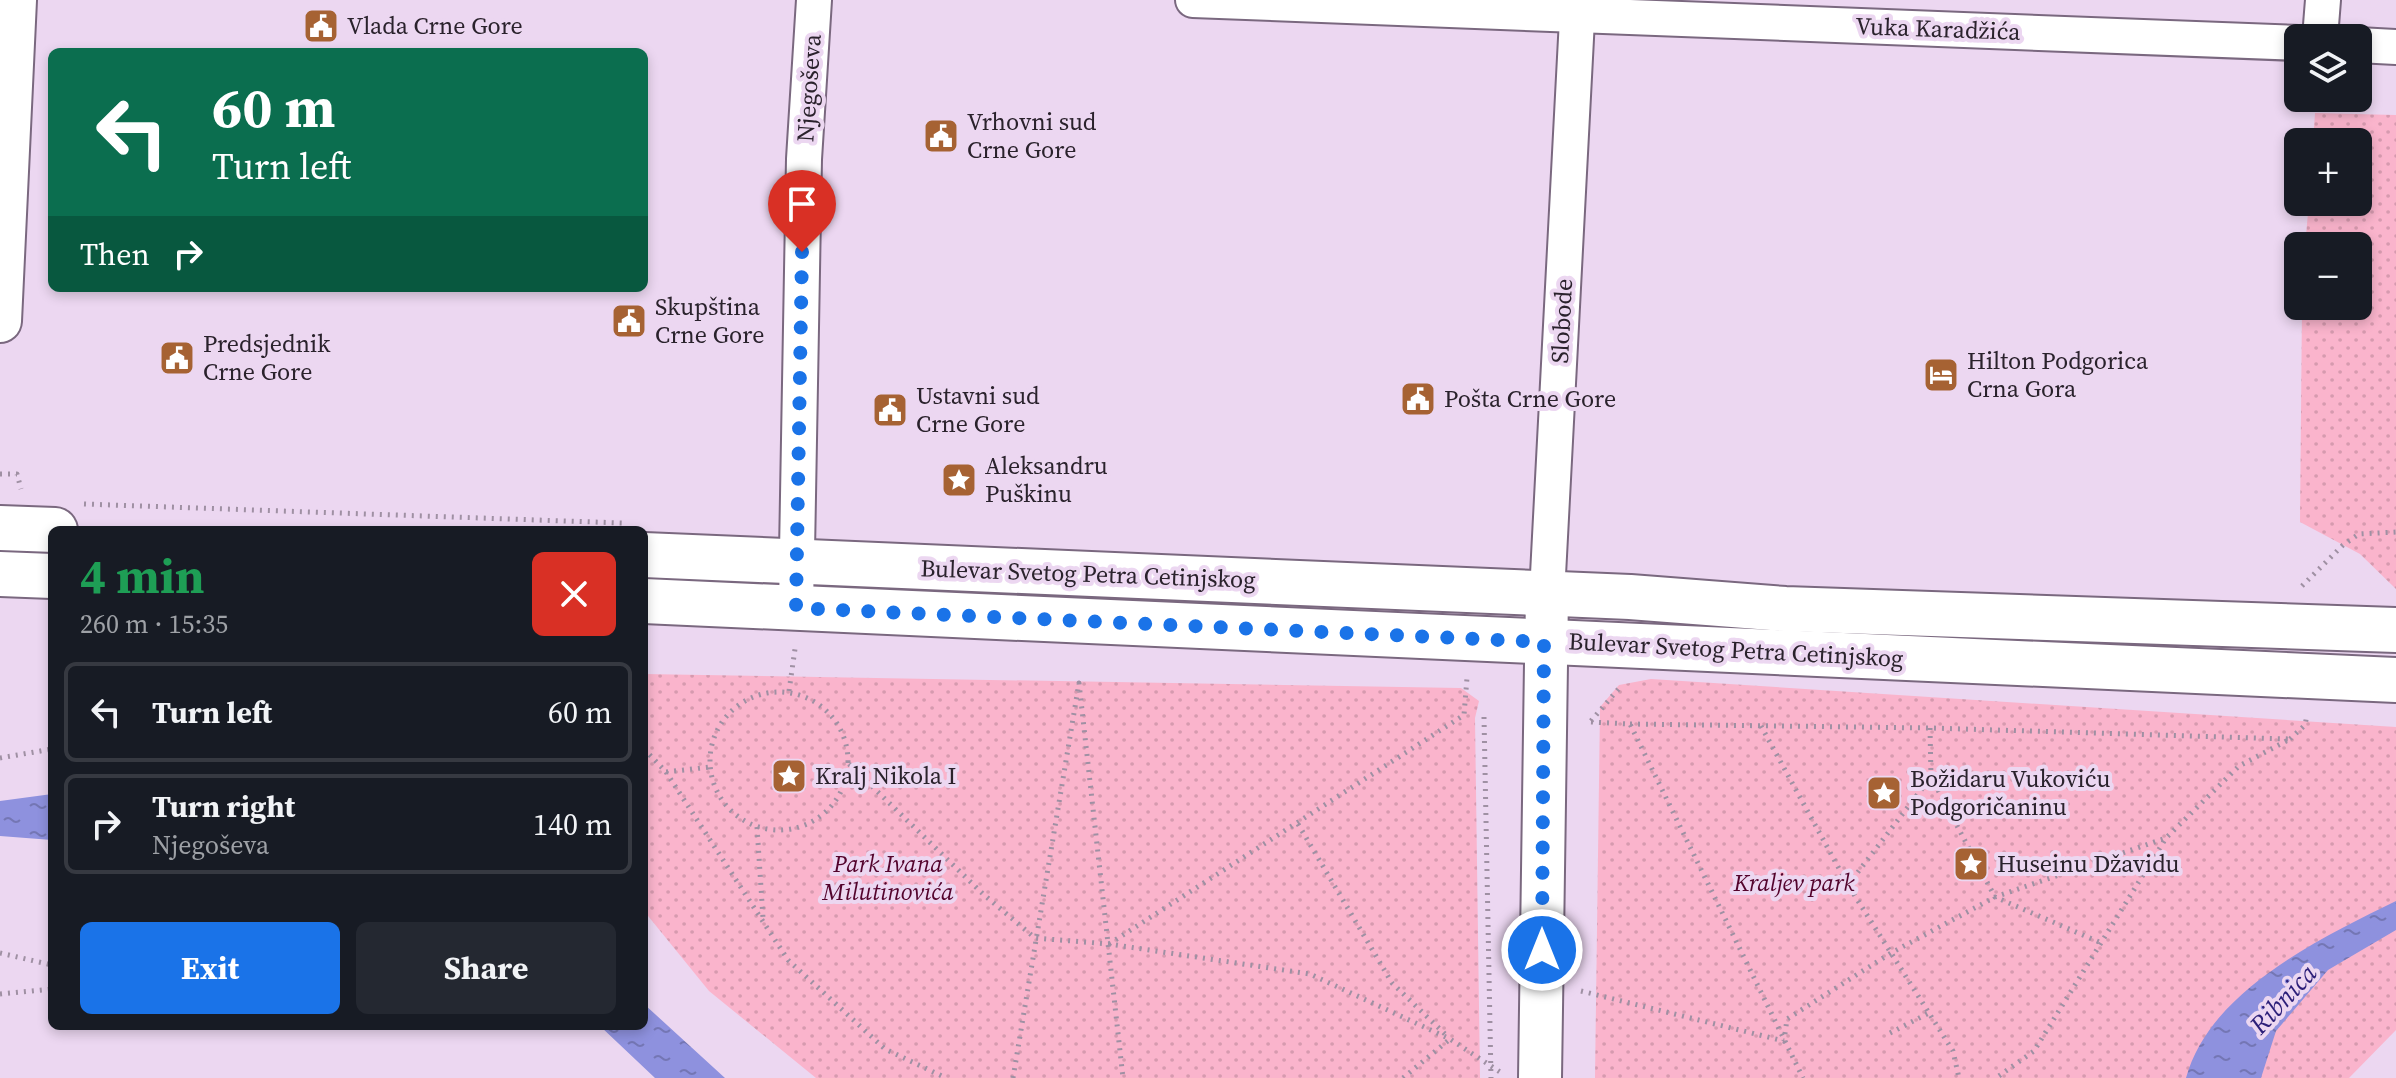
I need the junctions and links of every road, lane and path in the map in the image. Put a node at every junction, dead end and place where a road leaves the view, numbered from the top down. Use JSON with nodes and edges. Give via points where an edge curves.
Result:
{"nodes":[{"id":1,"x":15,"y":0,"type":"edge"},
{"id":2,"x":814,"y":0,"type":"edge"},
{"id":3,"x":1193,"y":0,"type":"edge"},
{"id":4,"x":2323,"y":0,"type":"edge"},
{"id":5,"x":1578,"y":8,"type":"edge"},
{"id":6,"x":2321,"y":24,"type":"edge"},
{"id":7,"x":2284,"y":42,"type":"edge"},
{"id":8,"x":2372,"y":46,"type":"edge"},
{"id":9,"x":2396,"y":47,"type":"edge"},
{"id":10,"x":0,"y":321,"type":"edge"},
{"id":11,"x":0,"y":474,"type":"edge"},
{"id":12,"x":56,"y":510,"type":"edge"},
{"id":13,"x":376,"y":526,"type":"edge"},
{"id":14,"x":0,"y":528,"type":"edge"},
{"id":15,"x":2396,"y":532,"type":"edge"},
{"id":16,"x":648,"y":541,"type":"edge"},
{"id":17,"x":796,"y":562,"type":"junction"},
{"id":18,"x":0,"y":574,"type":"edge"},
{"id":19,"x":48,"y":576,"type":"edge"},
{"id":20,"x":2298,"y":590,"type":"dead end"},
{"id":21,"x":1547,"y":594,"type":"junction"},
{"id":22,"x":648,"y":602,"type":"edge"},
{"id":23,"x":796,"y":627,"type":"junction"},
{"id":24,"x":2396,"y":630,"type":"edge"},
{"id":25,"x":1544,"y":642,"type":"junction"},
{"id":26,"x":1469,"y":665,"type":"dead end"},
{"id":27,"x":1632,"y":674,"type":"dead end"},
{"id":28,"x":2396,"y":680,"type":"edge"},
{"id":29,"x":789,"y":691,"type":"junction"},
{"id":30,"x":2308,"y":709,"type":"dead end"},
{"id":31,"x":1484,"y":717,"type":"dead end"},
{"id":32,"x":1630,"y":724,"type":"junction"},
{"id":33,"x":1761,"y":725,"type":"junction"},
{"id":34,"x":1930,"y":728,"type":"junction"},
{"id":35,"x":2290,"y":739,"type":"junction"},
{"id":36,"x":48,"y":750,"type":"edge"},
{"id":37,"x":648,"y":753,"type":"edge"},
{"id":38,"x":0,"y":758,"type":"edge"},
{"id":39,"x":849,"y":764,"type":"junction"},
{"id":40,"x":710,"y":767,"type":"junction"},
{"id":41,"x":666,"y":772,"type":"junction"},
{"id":42,"x":1931,"y":777,"type":"junction"},
{"id":43,"x":1298,"y":824,"type":"junction"},
{"id":44,"x":757,"y":827,"type":"junction"},
{"id":45,"x":2166,"y":838,"type":"junction"},
{"id":46,"x":1848,"y":885,"type":"junction"},
{"id":47,"x":1995,"y":897,"type":"junction"},
{"id":48,"x":763,"y":922,"type":"junction"},
{"id":49,"x":1035,"y":938,"type":"junction"},
{"id":50,"x":2099,"y":942,"type":"junction"},
{"id":51,"x":1109,"y":944,"type":"junction"},
{"id":52,"x":0,"y":953,"type":"edge"},
{"id":53,"x":1891,"y":953,"type":"junction"},
{"id":54,"x":48,"y":964,"type":"edge"},
{"id":55,"x":1542,"y":979,"type":"junction"},
{"id":56,"x":48,"y":989,"type":"edge"},
{"id":57,"x":0,"y":994,"type":"edge"},
{"id":58,"x":1929,"y":1013,"type":"junction"},
{"id":59,"x":1890,"y":1033,"type":"dead end"},
{"id":60,"x":1450,"y":1039,"type":"junction"},
{"id":61,"x":1784,"y":1041,"type":"junction"},
{"id":62,"x":1491,"y":1066,"type":"junction"},
{"id":63,"x":946,"y":1078,"type":"edge"},
{"id":64,"x":1013,"y":1078,"type":"edge"},
{"id":65,"x":1123,"y":1078,"type":"edge"},
{"id":66,"x":1403,"y":1078,"type":"edge"},
{"id":67,"x":1491,"y":1078,"type":"edge"},
{"id":68,"x":1509,"y":1078,"type":"edge"},
{"id":69,"x":1540,"y":1078,"type":"edge"},
{"id":70,"x":1803,"y":1078,"type":"edge"},
{"id":71,"x":1959,"y":1078,"type":"edge"},
{"id":72,"x":1996,"y":1078,"type":"edge"}],
"edges":[{"from":1,"to":10,"type":"street"},
{"from":2,"to":17,"type":"street","name":"Njegoševa","via":[[804,159]]},
{"from":3,"to":5,"type":"street","name":"Vuka Karadžića"},
{"from":4,"to":6,"type":"street"},
{"from":5,"to":7,"type":"street","name":"Vuka Karadžića"},
{"from":5,"to":21,"type":"street","name":"Slobode"},
{"from":8,"to":9,"type":"street"},
{"from":11,"to":12,"type":"path","via":[[17,474],[21,489]]},
{"from":12,"to":13,"type":"path"},
{"from":12,"to":14,"type":"main road"},
{"from":15,"to":20,"type":"path","via":[[2359,534]]},
{"from":16,"to":17,"type":"main road","name":"Bulevar Svetog Petra Cetinjskog"},
{"from":17,"to":21,"type":"main road","name":"Bulevar Svetog Petra Cetinjskog"},
{"from":17,"to":23,"type":"street","name":"Njegoševa"},
{"from":18,"to":19,"type":"main road"},
{"from":21,"to":24,"type":"main road","name":"Bulevar Svetog Petra Cetinjskog","via":[[1785,609]]},
{"from":21,"to":25,"type":"street","name":"Slobode"},
{"from":22,"to":23,"type":"main road","name":"Bulevar Svetog Petra Cetinjskog"},
{"from":23,"to":25,"type":"main road","name":"Bulevar Svetog Petra Cetinjskog"},
{"from":23,"to":29,"type":"path"},
{"from":25,"to":28,"type":"main road","name":"Bulevar Svetog Petra Cetinjskog"},
{"from":25,"to":55,"type":"street","name":"Slobode"},
{"from":26,"to":43,"type":"path","via":[[1464,715]]},
{"from":27,"to":32,"type":"path","via":[[1591,722]]},
{"from":29,"to":39,"type":"path","via":[[822,706],[837,722],[847,742]]},
{"from":29,"to":40,"type":"path","via":[[757,695],[737,706],[721,723]]},
{"from":30,"to":35,"type":"path","via":[[2305,725]]},
{"from":31,"to":62,"type":"path"},
{"from":32,"to":33,"type":"path"},
{"from":32,"to":61,"type":"path"},
{"from":33,"to":34,"type":"path"},
{"from":33,"to":46,"type":"path"},
{"from":34,"to":35,"type":"path"},
{"from":34,"to":42,"type":"path"},
{"from":35,"to":45,"type":"path","via":[[2239,766]]},
{"from":36,"to":38,"type":"path"},
{"from":37,"to":41,"type":"path"},
{"from":39,"to":44,"type":"path","via":[[845,785],[818,819],[788,829]]},
{"from":39,"to":49,"type":"path"},
{"from":40,"to":41,"type":"path"},
{"from":40,"to":44,"type":"path","via":[[724,804]]},
{"from":41,"to":48,"type":"path"},
{"from":42,"to":46,"type":"path"},
{"from":42,"to":47,"type":"path"},
{"from":43,"to":51,"type":"path"},
{"from":43,"to":60,"type":"path","via":[[1392,983]]},
{"from":44,"to":48,"type":"path"},
{"from":45,"to":47,"type":"path"},
{"from":45,"to":50,"type":"path"},
{"from":46,"to":53,"type":"path"},
{"from":47,"to":50,"type":"path"},
{"from":47,"to":53,"type":"path"},
{"from":48,"to":63,"type":"path","via":[[788,960],[885,1049]]},
{"from":49,"to":51,"type":"path"},
{"from":49,"to":51,"type":"path","via":[[1079,683]]},
{"from":49,"to":64,"type":"path"},
{"from":50,"to":72,"type":"path","via":[[2034,1051]]},
{"from":51,"to":60,"type":"path","via":[[1310,974]]},
{"from":51,"to":65,"type":"path"},
{"from":52,"to":54,"type":"path"},
{"from":53,"to":58,"type":"path"},
{"from":53,"to":61,"type":"path","via":[[1787,1019]]},
{"from":55,"to":61,"type":"path"},
{"from":55,"to":69,"type":"street","name":"Slobode"},
{"from":56,"to":57,"type":"path"},
{"from":58,"to":59,"type":"path"},
{"from":58,"to":71,"type":"path","via":[[1953,1051]]},
{"from":60,"to":62,"type":"path"},
{"from":60,"to":66,"type":"path"},
{"from":61,"to":70,"type":"path"},
{"from":62,"to":67,"type":"path"},
{"from":62,"to":68,"type":"path"}]}
